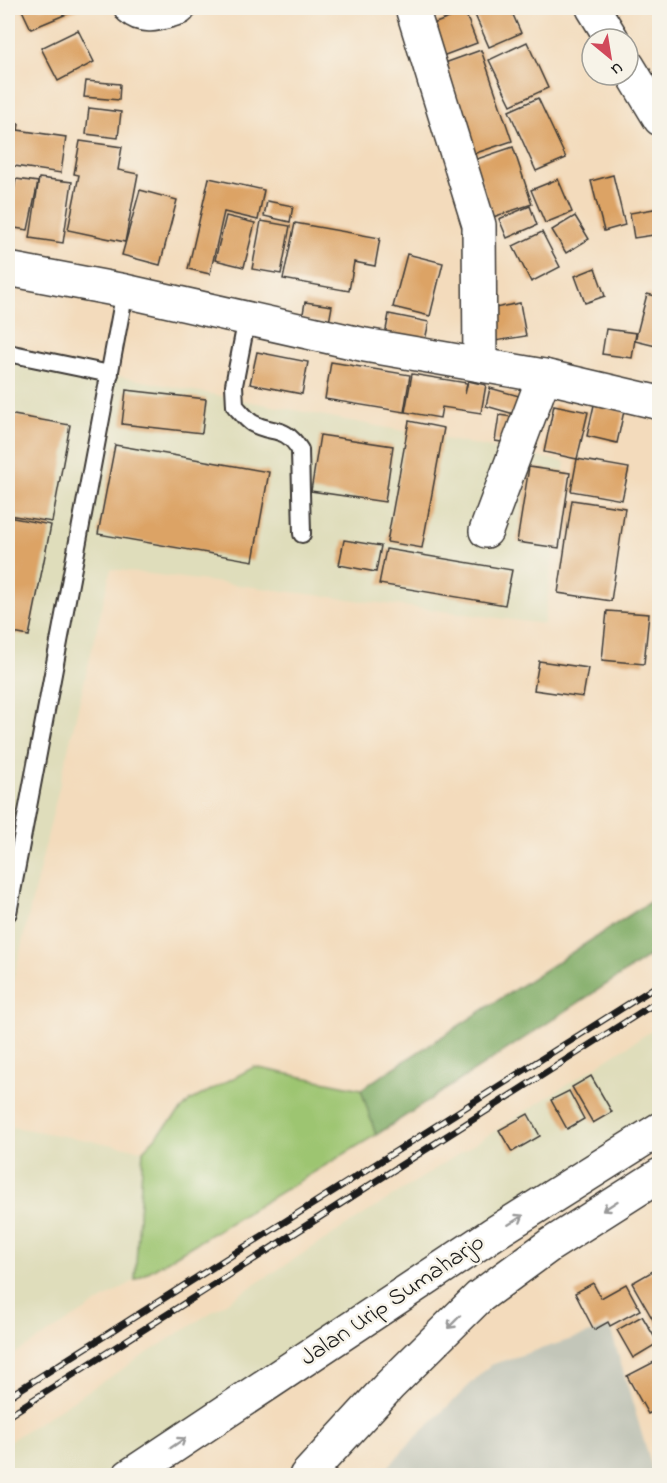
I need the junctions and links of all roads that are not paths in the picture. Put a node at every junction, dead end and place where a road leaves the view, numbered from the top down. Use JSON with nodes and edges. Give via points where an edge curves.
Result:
{"nodes":[{"id":1,"x":131,"y":8,"type":"edge"},
{"id":2,"x":179,"y":8,"type":"edge"},
{"id":3,"x":411,"y":8,"type":"edge"},
{"id":4,"x":594,"y":8,"type":"edge"},
{"id":5,"x":605,"y":27,"type":"edge"},
{"id":6,"x":640,"y":86,"type":"edge"},
{"id":7,"x":660,"y":119,"type":"edge"},
{"id":8,"x":8,"y":269,"type":"edge"},
{"id":9,"x":125,"y":291,"type":"junction"},
{"id":10,"x":247,"y":318,"type":"junction"},
{"id":11,"x":8,"y":353,"type":"edge"},
{"id":12,"x":480,"y":365,"type":"junction"},
{"id":13,"x":110,"y":374,"type":"junction"},
{"id":14,"x":544,"y":376,"type":"junction"},
{"id":15,"x":660,"y":403,"type":"edge"},
{"id":16,"x":486,"y":531,"type":"dead end"},
{"id":17,"x":302,"y":534,"type":"dead end"},
{"id":18,"x":8,"y":913,"type":"edge"},
{"id":19,"x":660,"y":1130,"type":"edge"},
{"id":20,"x":660,"y":1175,"type":"edge"},
{"id":21,"x":129,"y":1476,"type":"edge"},
{"id":22,"x":306,"y":1476,"type":"edge"}],
"edges":[{"from":1,"to":2,"type":"main road","via":[[149,16]]},
{"from":3,"to":12,"type":"main road","via":[[479,225]]},
{"from":4,"to":5,"type":"main road"},
{"from":6,"to":7,"type":"main road"},
{"from":8,"to":9,"type":"main road"},
{"from":9,"to":10,"type":"main road"},
{"from":9,"to":13,"type":"lane"},
{"from":10,"to":12,"type":"main road","via":[[365,345]]},
{"from":10,"to":17,"type":"lane","via":[[234,385],[235,406],[253,423],[285,432],[300,450]]},
{"from":11,"to":13,"type":"lane"},
{"from":12,"to":14,"type":"main road"},
{"from":13,"to":18,"type":"lane"},
{"from":14,"to":15,"type":"main road"},
{"from":14,"to":16,"type":"main road"},
{"from":21,"to":19,"type":"main road","name":"Jalan Urip Sumaharjo","one_way":true,"via":[[483,1241]]},
{"from":20,"to":22,"type":"main road","name":"Jalan Urip Sumaharjo","one_way":true,"via":[[550,1245],[479,1298],[389,1386]]}]}
